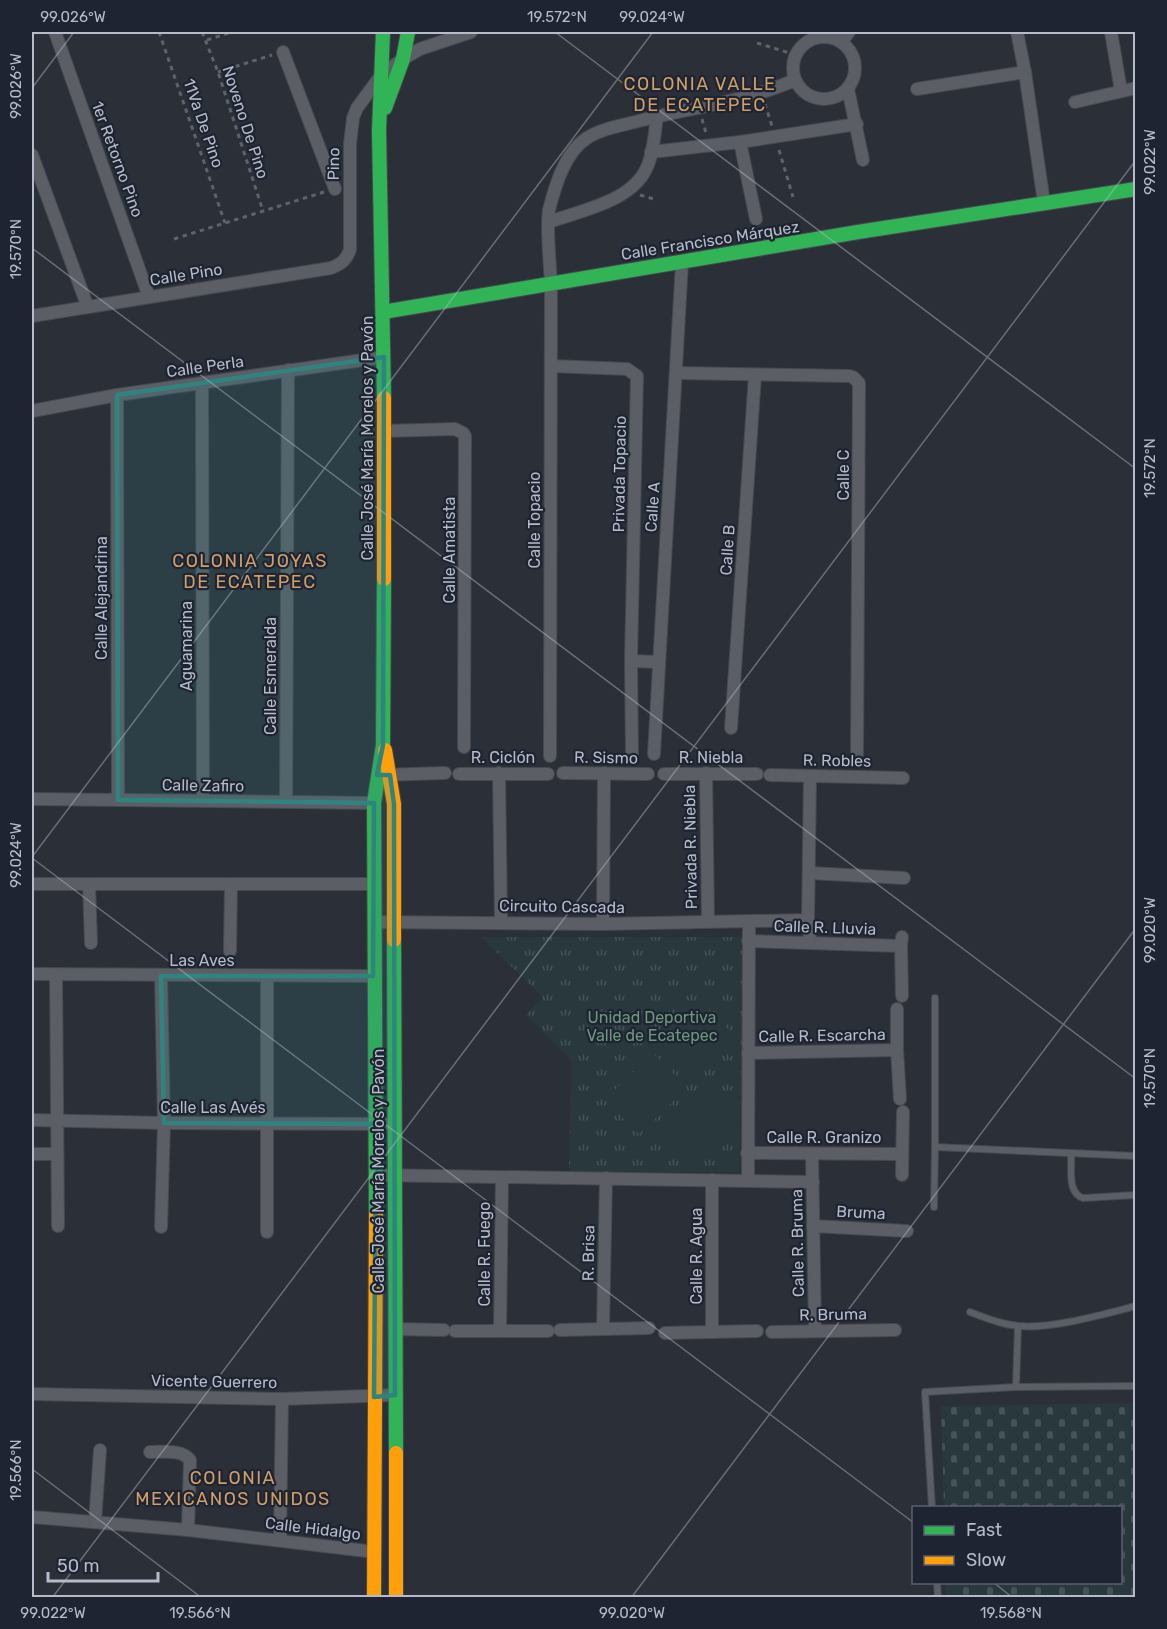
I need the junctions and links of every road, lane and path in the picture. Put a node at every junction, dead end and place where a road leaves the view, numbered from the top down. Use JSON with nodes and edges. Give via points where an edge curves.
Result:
{"nodes":[{"id":1,"x":55,"y":32,"type":"edge"},
{"id":2,"x":159,"y":32,"type":"edge"},
{"id":3,"x":202,"y":32,"type":"edge"},
{"id":4,"x":232,"y":32,"type":"edge"},
{"id":5,"x":383,"y":32,"type":"edge"},
{"id":6,"x":408,"y":32,"type":"edge"},
{"id":7,"x":471,"y":32,"type":"edge"},
{"id":8,"x":849,"y":32,"type":"edge"},
{"id":9,"x":1017,"y":32,"type":"edge"},
{"id":10,"x":1111,"y":32,"type":"edge"},
{"id":11,"x":207,"y":40,"type":"junction"},
{"id":12,"x":841,"y":42,"type":"junction"},
{"id":13,"x":757,"y":43,"type":"dead end"},
{"id":14,"x":283,"y":52,"type":"joint"},
{"id":15,"x":796,"y":55,"type":"junction"},
{"id":16,"x":403,"y":58,"type":"junction"},
{"id":17,"x":218,"y":72,"type":"junction"},
{"id":18,"x":1025,"y":72,"type":"junction"},
{"id":19,"x":382,"y":74,"type":"junction"},
{"id":20,"x":795,"y":80,"type":"junction"},
{"id":21,"x":1136,"y":88,"type":"edge"},
{"id":22,"x":848,"y":89,"type":"junction"},
{"id":23,"x":917,"y":89,"type":"dead end"},
{"id":24,"x":1121,"y":90,"type":"junction"},
{"id":25,"x":1075,"y":102,"type":"dead end"},
{"id":26,"x":699,"y":107,"type":"junction"},
{"id":27,"x":657,"y":116,"type":"junction"},
{"id":28,"x":856,"y":124,"type":"junction"},
{"id":29,"x":379,"y":130,"type":"junction"},
{"id":30,"x":740,"y":142,"type":"junction"},
{"id":31,"x":709,"y":146,"type":"junction"},
{"id":32,"x":651,"y":152,"type":"junction"},
{"id":33,"x":32,"y":155,"type":"edge"},
{"id":34,"x":863,"y":160,"type":"dead end"},
{"id":35,"x":335,"y":189,"type":"joint"},
{"id":36,"x":1136,"y":189,"type":"edge"},
{"id":37,"x":1044,"y":203,"type":"junction"},
{"id":38,"x":263,"y":211,"type":"junction"},
{"id":39,"x":756,"y":219,"type":"dead end"},
{"id":40,"x":549,"y":222,"type":"junction"},
{"id":41,"x":225,"y":223,"type":"junction"},
{"id":42,"x":174,"y":239,"type":"dead end"},
{"id":43,"x":344,"y":261,"type":"joint"},
{"id":44,"x":682,"y":262,"type":"junction"},
{"id":45,"x":551,"y":283,"type":"junction"},
{"id":46,"x":149,"y":297,"type":"junction"},
{"id":47,"x":87,"y":305,"type":"junction"},
{"id":48,"x":383,"y":312,"type":"junction"},
{"id":49,"x":32,"y":316,"type":"edge"},
{"id":50,"x":384,"y":357,"type":"junction"},
{"id":51,"x":551,"y":366,"type":"junction"},
{"id":52,"x":288,"y":370,"type":"junction"},
{"id":53,"x":677,"y":373,"type":"junction"},
{"id":54,"x":755,"y":375,"type":"junction"},
{"id":55,"x":202,"y":383,"type":"junction"},
{"id":56,"x":117,"y":395,"type":"junction"},
{"id":57,"x":32,"y":411,"type":"edge"},
{"id":58,"x":385,"y":431,"type":"junction"},
{"id":59,"x":631,"y":661,"type":"junction"},
{"id":60,"x":659,"y":662,"type":"junction"},
{"id":61,"x":731,"y":728,"type":"dead end"},
{"id":62,"x":464,"y":747,"type":"dead end"},
{"id":63,"x":632,"y":753,"type":"dead end"},
{"id":64,"x":654,"y":754,"type":"dead end"},
{"id":65,"x":857,"y":754,"type":"dead end"},
{"id":66,"x":550,"y":756,"type":"dead end"},
{"id":67,"x":499,"y":772,"type":"junction"},
{"id":68,"x":445,"y":773,"type":"dead end"},
{"id":69,"x":563,"y":773,"type":"dead end"},
{"id":70,"x":604,"y":773,"type":"junction"},
{"id":71,"x":706,"y":773,"type":"junction"},
{"id":72,"x":459,"y":774,"type":"dead end"},
{"id":73,"x":548,"y":774,"type":"dead end"},
{"id":74,"x":648,"y":774,"type":"dead end"},
{"id":75,"x":664,"y":774,"type":"dead end"},
{"id":76,"x":763,"y":774,"type":"joint"},
{"id":77,"x":384,"y":775,"type":"junction"},
{"id":78,"x":810,"y":777,"type":"junction"},
{"id":79,"x":903,"y":778,"type":"dead end"},
{"id":80,"x":32,"y":799,"type":"edge"},
{"id":81,"x":117,"y":800,"type":"junction"},
{"id":82,"x":203,"y":801,"type":"junction"},
{"id":83,"x":286,"y":802,"type":"junction"},
{"id":84,"x":374,"y":803,"type":"junction"},
{"id":85,"x":810,"y":873,"type":"junction"},
{"id":86,"x":904,"y":878,"type":"dead end"},
{"id":87,"x":32,"y":884,"type":"edge"},
{"id":88,"x":89,"y":884,"type":"junction"},
{"id":89,"x":231,"y":884,"type":"junction"},
{"id":90,"x":374,"y":884,"type":"junction"},
{"id":91,"x":808,"y":920,"type":"junction"},
{"id":92,"x":394,"y":921,"type":"junction"},
{"id":93,"x":501,"y":921,"type":"junction"},
{"id":94,"x":708,"y":921,"type":"junction"},
{"id":95,"x":748,"y":921,"type":"junction"},
{"id":96,"x":375,"y":922,"type":"junction"},
{"id":97,"x":603,"y":924,"type":"junction"},
{"id":98,"x":748,"y":941,"type":"junction"},
{"id":99,"x":810,"y":942,"type":"junction"},
{"id":100,"x":90,"y":943,"type":"dead end"},
{"id":101,"x":230,"y":951,"type":"dead end"},
{"id":102,"x":32,"y":974,"type":"edge"},
{"id":103,"x":56,"y":975,"type":"junction"},
{"id":104,"x":162,"y":976,"type":"junction"},
{"id":105,"x":267,"y":976,"type":"junction"},
{"id":106,"x":373,"y":976,"type":"junction"},
{"id":107,"x":935,"y":998,"type":"dead end"},
{"id":108,"x":897,"y":1050,"type":"junction"},
{"id":109,"x":748,"y":1053,"type":"junction"},
{"id":110,"x":900,"y":1099,"type":"dead end"},
{"id":111,"x":903,"y":1112,"type":"dead end"},
{"id":112,"x":32,"y":1120,"type":"edge"},
{"id":113,"x":57,"y":1120,"type":"junction"},
{"id":114,"x":164,"y":1123,"type":"junction"},
{"id":115,"x":266,"y":1124,"type":"junction"},
{"id":116,"x":376,"y":1124,"type":"junction"},
{"id":117,"x":394,"y":1125,"type":"junction"},
{"id":118,"x":935,"y":1147,"type":"junction"},
{"id":119,"x":747,"y":1153,"type":"junction"},
{"id":120,"x":32,"y":1154,"type":"edge"},
{"id":121,"x":56,"y":1154,"type":"junction"},
{"id":122,"x":812,"y":1154,"type":"junction"},
{"id":123,"x":901,"y":1154,"type":"junction"},
{"id":124,"x":1071,"y":1155,"type":"junction"},
{"id":125,"x":1136,"y":1156,"type":"edge"},
{"id":126,"x":376,"y":1175,"type":"junction"},
{"id":127,"x":394,"y":1175,"type":"junction"},
{"id":128,"x":902,"y":1175,"type":"dead end"},
{"id":129,"x":502,"y":1178,"type":"junction"},
{"id":130,"x":606,"y":1178,"type":"junction"},
{"id":131,"x":712,"y":1180,"type":"junction"},
{"id":132,"x":748,"y":1180,"type":"junction"},
{"id":133,"x":813,"y":1182,"type":"junction"},
{"id":134,"x":1136,"y":1196,"type":"edge"},
{"id":135,"x":934,"y":1207,"type":"dead end"},
{"id":136,"x":58,"y":1226,"type":"dead end"},
{"id":137,"x":813,"y":1226,"type":"junction"},
{"id":138,"x":161,"y":1227,"type":"dead end"},
{"id":139,"x":907,"y":1231,"type":"dead end"},
{"id":140,"x":267,"y":1232,"type":"dead end"},
{"id":141,"x":1136,"y":1306,"type":"edge"},
{"id":142,"x":970,"y":1312,"type":"dead end"},
{"id":143,"x":1018,"y":1326,"type":"junction"},
{"id":144,"x":603,"y":1328,"type":"junction"},
{"id":145,"x":650,"y":1328,"type":"dead end"},
{"id":146,"x":395,"y":1329,"type":"junction"},
{"id":147,"x":895,"y":1330,"type":"dead end"},
{"id":148,"x":500,"y":1331,"type":"junction"},
{"id":149,"x":757,"y":1331,"type":"dead end"},
{"id":150,"x":815,"y":1331,"type":"junction"},
{"id":151,"x":712,"y":1332,"type":"junction"},
{"id":152,"x":772,"y":1332,"type":"dead end"},
{"id":153,"x":665,"y":1333,"type":"dead end"},
{"id":154,"x":1136,"y":1386,"type":"edge"},
{"id":155,"x":1016,"y":1387,"type":"junction"},
{"id":156,"x":32,"y":1394,"type":"edge"},
{"id":157,"x":395,"y":1395,"type":"junction"},
{"id":158,"x":374,"y":1397,"type":"junction"},
{"id":159,"x":282,"y":1399,"type":"junction"},
{"id":160,"x":100,"y":1450,"type":"dead end"},
{"id":161,"x":150,"y":1452,"type":"dead end"},
{"id":162,"x":932,"y":1506,"type":"edge"},
{"id":163,"x":32,"y":1517,"type":"edge"},
{"id":164,"x":95,"y":1522,"type":"junction"},
{"id":165,"x":188,"y":1530,"type":"junction"},
{"id":166,"x":280,"y":1540,"type":"junction"},
{"id":167,"x":375,"y":1552,"type":"junction"},
{"id":168,"x":374,"y":1598,"type":"edge"},
{"id":169,"x":396,"y":1598,"type":"edge"}],
"edges":[{"from":1,"to":46,"type":"street","name":"1er Retorno Pino"},
{"from":2,"to":41,"type":"path","name":"11Va De Pino"},
{"from":3,"to":11,"type":"path","name":"Noveno De Pino"},
{"from":4,"to":11,"type":"path"},
{"from":5,"to":19,"type":"street","name":"Calle José María Morelos y Pavón"},
{"from":6,"to":16,"type":"street","name":"Calle José María Morelos y Pavón"},
{"from":7,"to":16,"type":"street","name":"Pino"},
{"from":8,"to":12,"type":"street"},
{"from":9,"to":18,"type":"street"},
{"from":10,"to":24,"type":"street"},
{"from":11,"to":17,"type":"path","name":"Noveno De Pino"},
{"from":12,"to":15,"type":"street","via":[[824,37],[807,42]]},
{"from":12,"to":22,"type":"street","via":[[855,64]]},
{"from":13,"to":15,"type":"path"},
{"from":14,"to":17,"type":"path"},
{"from":14,"to":35,"type":"street"},
{"from":15,"to":20,"type":"street"},
{"from":16,"to":19,"type":"street","name":"Pino"},
{"from":16,"to":29,"type":"street","name":"Calle José María Morelos y Pavón"},
{"from":17,"to":38,"type":"path","name":"Noveno De Pino"},
{"from":18,"to":23,"type":"street"},
{"from":18,"to":37,"type":"street"},
{"from":19,"to":29,"type":"street","name":"Calle José María Morelos y Pavón"},
{"from":19,"to":43,"type":"street","name":"Pino","via":[[353,118],[350,249]]},
{"from":20,"to":22,"type":"street","via":[[805,93],[819,99],[834,98]]},
{"from":20,"to":26,"type":"street","name":"Calle Topacio","via":[[771,91]]},
{"from":21,"to":24,"type":"street"},
{"from":22,"to":28,"type":"street"},
{"from":24,"to":25,"type":"street"},
{"from":26,"to":27,"type":"street","name":"Calle Topacio"},
{"from":26,"to":31,"type":"path"},
{"from":27,"to":32,"type":"street"},
{"from":27,"to":40,"type":"street","name":"Calle Topacio","via":[[586,139],[564,166]]},
{"from":28,"to":30,"type":"street"},
{"from":28,"to":34,"type":"street"},
{"from":29,"to":48,"type":"street","name":"Calle José María Morelos y Pavón"},
{"from":30,"to":31,"type":"street"},
{"from":30,"to":39,"type":"street"},
{"from":31,"to":32,"type":"street"},
{"from":32,"to":40,"type":"street","via":[[641,178],[627,192]]},
{"from":33,"to":47,"type":"street"},
{"from":35,"to":38,"type":"path"},
{"from":36,"to":37,"type":"street","name":"Calle Francisco Márquez"},
{"from":37,"to":44,"type":"street","name":"Calle Francisco Márquez"},
{"from":38,"to":41,"type":"path"},
{"from":40,"to":45,"type":"street","name":"Calle Topacio"},
{"from":41,"to":42,"type":"path"},
{"from":43,"to":46,"type":"street","name":"Calle Pino","via":[[331,268]]},
{"from":44,"to":45,"type":"street","name":"Calle Francisco Márquez"},
{"from":44,"to":53,"type":"street","name":"Calle A"},
{"from":45,"to":48,"type":"street","name":"Calle Francisco Márquez"},
{"from":45,"to":51,"type":"street","name":"Calle Topacio"},
{"from":46,"to":47,"type":"street","name":"Calle Pino"},
{"from":47,"to":49,"type":"street","name":"Calle Pino"},
{"from":48,"to":50,"type":"street","name":"Calle José María Morelos y Pavón"},
{"from":50,"to":52,"type":"street","name":"Calle Perla"},
{"from":50,"to":58,"type":"street","name":"Calle José María Morelos y Pavón"},
{"from":51,"to":59,"type":"street","name":"Privada Topacio","via":[[627,369],[637,376]]},
{"from":51,"to":66,"type":"street","name":"Calle Topacio"},
{"from":52,"to":55,"type":"street","name":"Calle Perla"},
{"from":52,"to":83,"type":"street","name":"Calle Esmeralda"},
{"from":53,"to":54,"type":"street","name":"Calle C"},
{"from":53,"to":60,"type":"street","name":"Calle A"},
{"from":54,"to":61,"type":"street","name":"Calle B"},
{"from":54,"to":65,"type":"street","name":"Calle C","via":[[854,376],[859,383]]},
{"from":55,"to":56,"type":"street","name":"Calle Perla"},
{"from":55,"to":82,"type":"street","name":"Aguamarina"},
{"from":56,"to":57,"type":"street","name":"Calle Perla"},
{"from":56,"to":81,"type":"street","name":"Calle Alejandrina"},
{"from":58,"to":62,"type":"street","name":"Calle Amatista","via":[[455,429],[465,436]]},
{"from":58,"to":77,"type":"street","name":"Calle José María Morelos y Pavón"},
{"from":59,"to":60,"type":"street"},
{"from":59,"to":63,"type":"street","name":"Privada Topacio"},
{"from":60,"to":64,"type":"street","name":"Calle A"},
{"from":67,"to":72,"type":"street","name":"R. Ciclón"},
{"from":67,"to":73,"type":"street","name":"R. Ciclón"},
{"from":67,"to":93,"type":"street"},
{"from":68,"to":77,"type":"street"},
{"from":69,"to":70,"type":"street","name":"R. Sismo"},
{"from":70,"to":74,"type":"street","name":"R. Sismo"},
{"from":70,"to":97,"type":"street"},
{"from":71,"to":75,"type":"street","name":"R. Niebla"},
{"from":71,"to":76,"type":"street","name":"R. Niebla"},
{"from":71,"to":94,"type":"street","name":"Privada R. Niebla"},
{"from":76,"to":78,"type":"street","name":"R. Robles"},
{"from":77,"to":84,"type":"street","name":"Calle José María Morelos y Pavón"},
{"from":77,"to":92,"type":"street","name":"Calle José María Morelos y Pavón","via":[[394,804]]},
{"from":78,"to":79,"type":"street","name":"R. Robles"},
{"from":78,"to":85,"type":"street"},
{"from":80,"to":81,"type":"street","name":"Calle Zafiro"},
{"from":81,"to":82,"type":"street","name":"Calle Zafiro"},
{"from":82,"to":83,"type":"street","name":"Calle Zafiro"},
{"from":83,"to":84,"type":"street","name":"Calle Zafiro"},
{"from":84,"to":90,"type":"street","name":"Calle José María Morelos y Pavón"},
{"from":85,"to":86,"type":"street"},
{"from":85,"to":91,"type":"street"},
{"from":87,"to":88,"type":"street"},
{"from":88,"to":89,"type":"street"},
{"from":88,"to":100,"type":"street"},
{"from":89,"to":90,"type":"street"},
{"from":89,"to":101,"type":"street"},
{"from":90,"to":96,"type":"street","name":"Calle José María Morelos y Pavón"},
{"from":91,"to":95,"type":"street","name":"Circuito Cascada"},
{"from":91,"to":99,"type":"street"},
{"from":92,"to":93,"type":"street","name":"Circuito Cascada"},
{"from":92,"to":96,"type":"street","name":"Circuito Cascada"},
{"from":92,"to":117,"type":"street","name":"Calle José María Morelos y Pavón"},
{"from":93,"to":97,"type":"street","name":"Circuito Cascada"},
{"from":94,"to":95,"type":"street","name":"Circuito Cascada"},
{"from":94,"to":97,"type":"street","name":"Circuito Cascada"},
{"from":95,"to":98,"type":"street"},
{"from":96,"to":106,"type":"street","name":"Calle José María Morelos y Pavón"},
{"from":98,"to":99,"type":"street","name":"Calle R. Lluvia"},
{"from":98,"to":109,"type":"street"},
{"from":99,"to":108,"type":"street","name":"Calle R. Lluvia","via":[[901,941]]},
{"from":102,"to":103,"type":"street","name":"Las Aves"},
{"from":103,"to":104,"type":"street","name":"Las Aves"},
{"from":103,"to":113,"type":"street"},
{"from":104,"to":105,"type":"street","name":"Las Aves"},
{"from":104,"to":114,"type":"street"},
{"from":105,"to":106,"type":"street","name":"Las Aves"},
{"from":105,"to":115,"type":"street"},
{"from":106,"to":116,"type":"street","name":"Calle José María Morelos y Pavón"},
{"from":107,"to":118,"type":"lane"},
{"from":108,"to":109,"type":"street","name":"Calle R. Escarcha"},
{"from":108,"to":110,"type":"street"},
{"from":109,"to":119,"type":"street"},
{"from":111,"to":123,"type":"street"},
{"from":112,"to":113,"type":"street","name":"Calle Las Avés"},
{"from":113,"to":114,"type":"street","name":"Calle Las Avés"},
{"from":113,"to":121,"type":"street"},
{"from":114,"to":115,"type":"street","name":"Calle Las Avés"},
{"from":114,"to":138,"type":"street"},
{"from":115,"to":116,"type":"street","name":"Calle Las Avés"},
{"from":115,"to":140,"type":"street"},
{"from":116,"to":117,"type":"street","name":"Calle Las Avés"},
{"from":116,"to":126,"type":"street","name":"Calle José María Morelos y Pavón"},
{"from":117,"to":127,"type":"street","name":"Calle José María Morelos y Pavón"},
{"from":118,"to":124,"type":"lane"},
{"from":118,"to":135,"type":"lane"},
{"from":119,"to":122,"type":"street","name":"Calle R. Granizo"},
{"from":119,"to":132,"type":"street"},
{"from":120,"to":121,"type":"street"},
{"from":121,"to":136,"type":"street"},
{"from":122,"to":123,"type":"street","name":"Calle R. Granizo"},
{"from":122,"to":133,"type":"street","name":"Calle R. Bruma"},
{"from":123,"to":128,"type":"street"},
{"from":124,"to":125,"type":"lane"},
{"from":124,"to":134,"type":"lane","via":[[1072,1189],[1076,1195]]},
{"from":126,"to":127,"type":"street"},
{"from":126,"to":158,"type":"street","name":"Calle José María Morelos y Pavón"},
{"from":127,"to":129,"type":"street"},
{"from":127,"to":146,"type":"street","name":"Calle José María Morelos y Pavón"},
{"from":129,"to":130,"type":"street"},
{"from":129,"to":148,"type":"street","name":"Calle R. Fuego"},
{"from":130,"to":131,"type":"street"},
{"from":130,"to":144,"type":"street","name":"R. Brisa"},
{"from":131,"to":132,"type":"street"},
{"from":131,"to":151,"type":"street","name":"Calle R. Agua"},
{"from":132,"to":133,"type":"street"},
{"from":133,"to":137,"type":"street","name":"Calle R. Bruma"},
{"from":137,"to":139,"type":"street","name":"Bruma"},
{"from":137,"to":150,"type":"street","name":"Calle R. Bruma"},
{"from":141,"to":143,"type":"lane","via":[[1032,1327]]},
{"from":142,"to":143,"type":"lane"},
{"from":143,"to":155,"type":"lane"},
{"from":144,"to":145,"type":"street"},
{"from":144,"to":148,"type":"street"},
{"from":146,"to":148,"type":"street"},
{"from":146,"to":157,"type":"street","name":"Calle José María Morelos y Pavón"},
{"from":147,"to":150,"type":"street","name":"R. Bruma"},
{"from":149,"to":151,"type":"street"},
{"from":150,"to":152,"type":"street","name":"R. Bruma"},
{"from":151,"to":153,"type":"street"},
{"from":154,"to":155,"type":"lane"},
{"from":155,"to":162,"type":"lane","via":[[925,1392]]},
{"from":156,"to":159,"type":"street","name":"Vicente Guerrero"},
{"from":157,"to":158,"type":"street","name":"Vicente Guerrero"},
{"from":157,"to":169,"type":"street","name":"Calle José María Morelos y Pavón"},
{"from":158,"to":159,"type":"street","name":"Vicente Guerrero"},
{"from":158,"to":167,"type":"street","name":"Calle José María Morelos y Pavón"},
{"from":159,"to":166,"type":"street"},
{"from":160,"to":164,"type":"street"},
{"from":161,"to":165,"type":"street","via":[[184,1454],[189,1460]]},
{"from":163,"to":164,"type":"street","name":"Calle Hidalgo"},
{"from":164,"to":165,"type":"street","name":"Calle Hidalgo"},
{"from":165,"to":166,"type":"street","name":"Calle Hidalgo"},
{"from":166,"to":167,"type":"street","name":"Calle Hidalgo"},
{"from":167,"to":168,"type":"street","name":"Calle José María Morelos y Pavón"}]}
